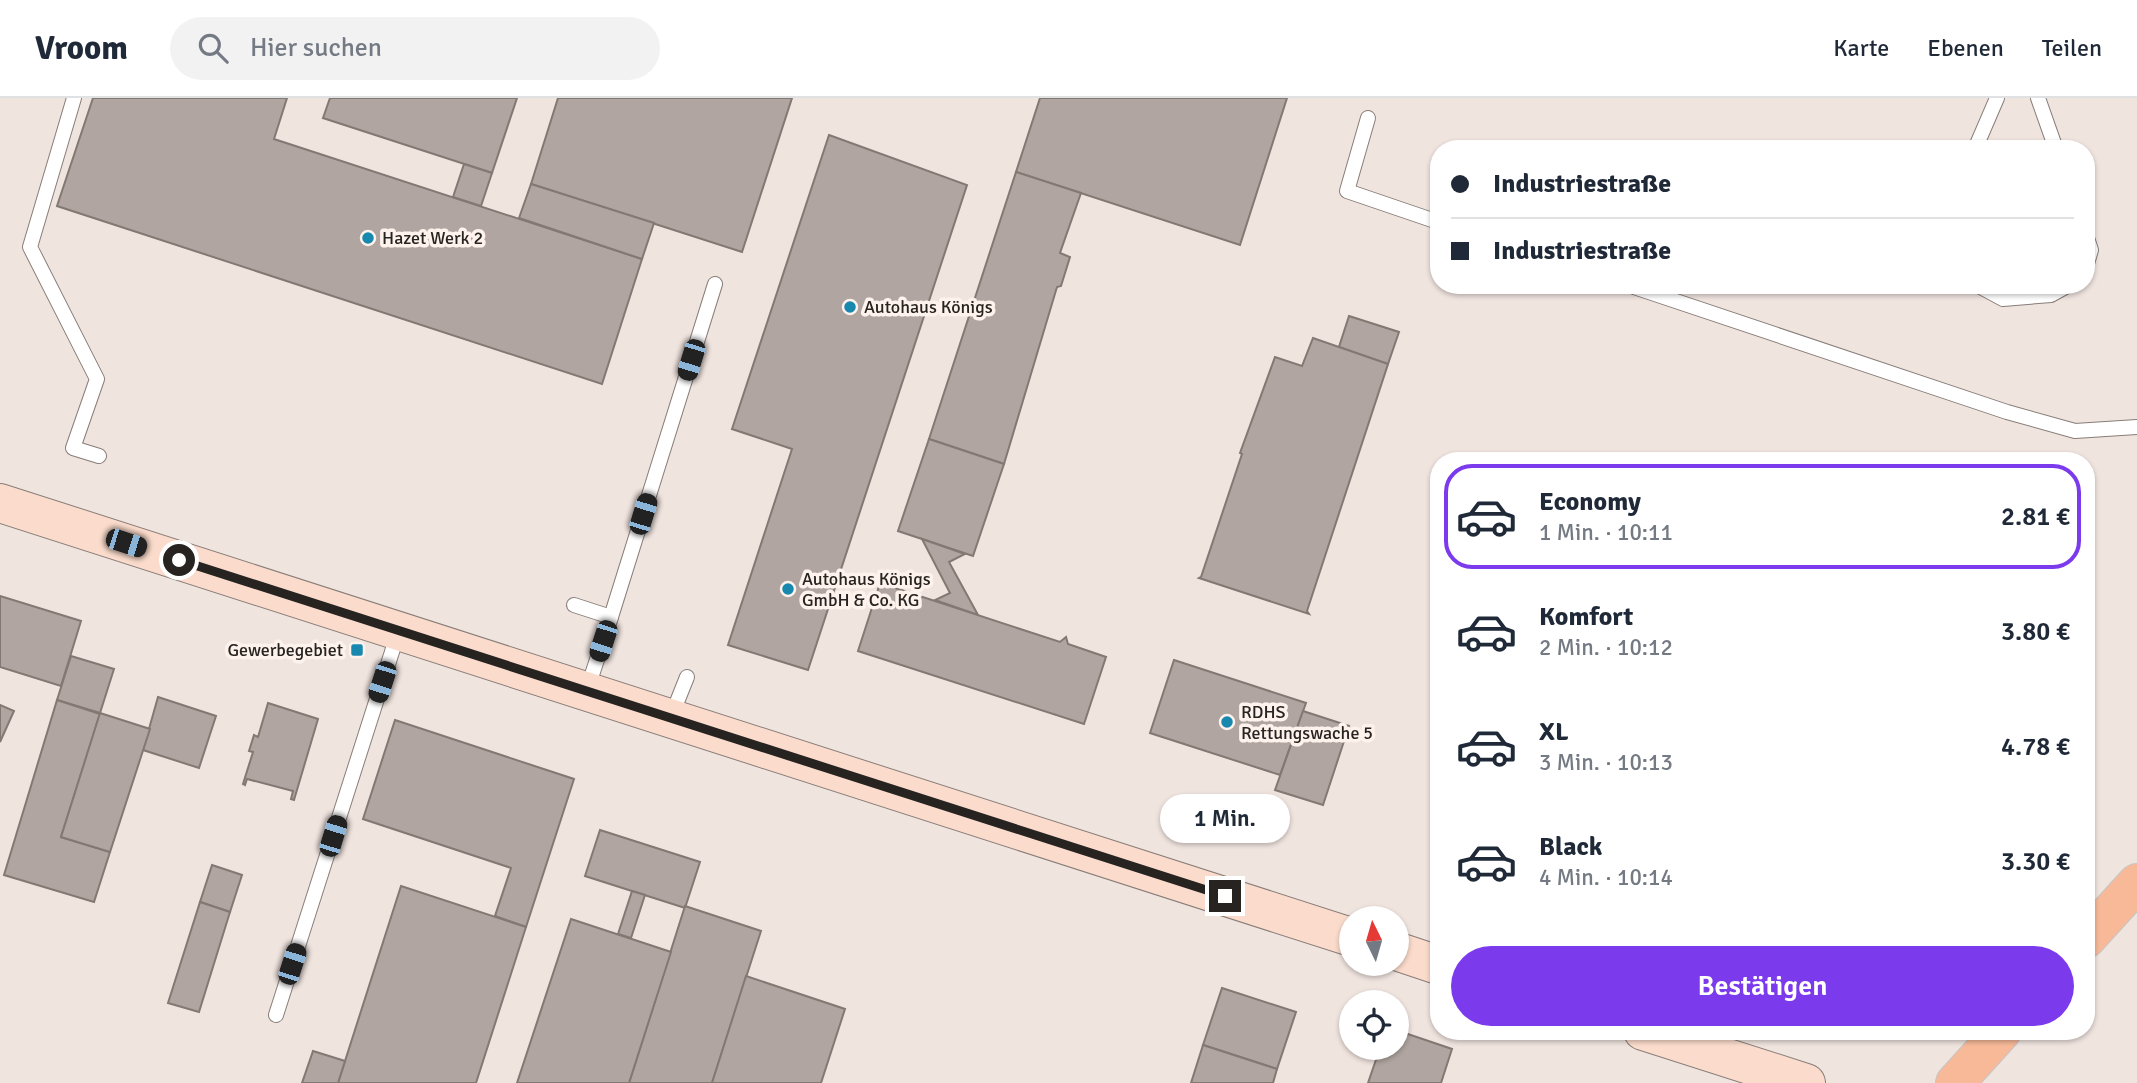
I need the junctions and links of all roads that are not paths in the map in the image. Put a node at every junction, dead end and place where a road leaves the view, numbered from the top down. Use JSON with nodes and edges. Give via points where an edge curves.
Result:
{"nodes":[{"id":1,"x":74,"y":98,"type":"edge"},
{"id":2,"x":1997,"y":98,"type":"edge"},
{"id":3,"x":2038,"y":98,"type":"edge"},
{"id":4,"x":1368,"y":118,"type":"dead end"},
{"id":5,"x":1979,"y":140,"type":"edge"},
{"id":6,"x":2053,"y":140,"type":"edge"},
{"id":7,"x":1430,"y":219,"type":"edge"},
{"id":8,"x":715,"y":284,"type":"dead end"},
{"id":9,"x":1655,"y":294,"type":"edge"},
{"id":10,"x":1994,"y":294,"type":"edge"},
{"id":11,"x":2053,"y":294,"type":"edge"},
{"id":12,"x":2137,"y":427,"type":"edge"},
{"id":13,"x":99,"y":456,"type":"dead end"},
{"id":14,"x":0,"y":503,"type":"edge"},
{"id":15,"x":574,"y":605,"type":"dead end"},
{"id":16,"x":611,"y":617,"type":"junction"},
{"id":17,"x":399,"y":631,"type":"junction"},
{"id":18,"x":687,"y":677,"type":"dead end"},
{"id":19,"x":587,"y":691,"type":"junction"},
{"id":20,"x":671,"y":718,"type":"junction"},
{"id":21,"x":2137,"y":884,"type":"edge"},
{"id":22,"x":2095,"y":929,"type":"edge"},
{"id":23,"x":1339,"y":933,"type":"edge"},
{"id":24,"x":1409,"y":955,"type":"edge"},
{"id":25,"x":1430,"y":962,"type":"edge"},
{"id":26,"x":276,"y":1015,"type":"dead end"},
{"id":27,"x":1671,"y":1040,"type":"edge"},
{"id":28,"x":1994,"y":1040,"type":"edge"},
{"id":29,"x":1806,"y":1083,"type":"edge"},
{"id":30,"x":1955,"y":1083,"type":"edge"}],
"edges":[{"from":1,"to":13,"type":"lane","via":[[30,247],[97,379],[74,449]]},
{"from":2,"to":5,"type":"lane"},
{"from":3,"to":6,"type":"lane"},
{"from":4,"to":7,"type":"lane","via":[[1347,191]]},
{"from":8,"to":16,"type":"lane"},
{"from":9,"to":12,"type":"lane","via":[[2041,422],[2075,431]]},
{"from":10,"to":11,"type":"lane","via":[[2003,299]]},
{"from":14,"to":17,"type":"street"},
{"from":15,"to":16,"type":"lane"},
{"from":16,"to":19,"type":"lane"},
{"from":17,"to":19,"type":"street"},
{"from":17,"to":26,"type":"lane"},
{"from":18,"to":20,"type":"lane"},
{"from":19,"to":20,"type":"street"},
{"from":20,"to":23,"type":"street"},
{"from":21,"to":22,"type":"main road"},
{"from":24,"to":25,"type":"street"},
{"from":27,"to":29,"type":"street"},
{"from":28,"to":30,"type":"main road"}]}
